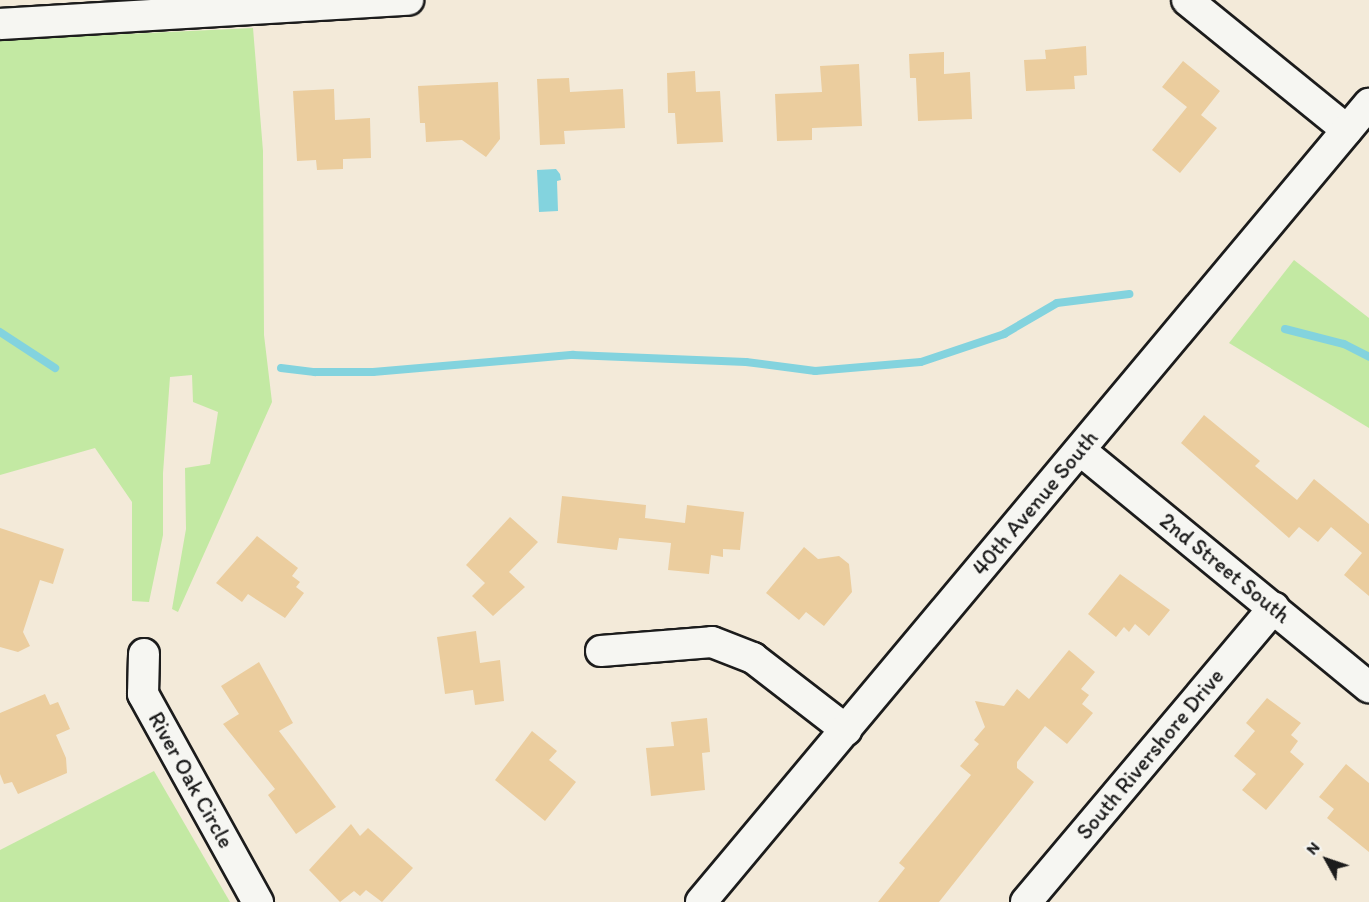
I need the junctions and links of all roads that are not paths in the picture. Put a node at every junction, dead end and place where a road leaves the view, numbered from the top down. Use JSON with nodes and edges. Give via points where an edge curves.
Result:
{"nodes":[{"id":1,"x":408,"y":0,"type":"edge"},
{"id":2,"x":1187,"y":0,"type":"edge"},
{"id":3,"x":0,"y":24,"type":"edge"},
{"id":4,"x":1369,"y":104,"type":"edge"},
{"id":5,"x":1347,"y":130,"type":"junction"},
{"id":6,"x":1080,"y":450,"type":"junction"},
{"id":7,"x":1274,"y":607,"type":"junction"},
{"id":8,"x":601,"y":651,"type":"dead end"},
{"id":9,"x":144,"y":654,"type":"dead end"},
{"id":10,"x":1369,"y":687,"type":"edge"},
{"id":11,"x":846,"y":730,"type":"junction"},
{"id":12,"x":258,"y":902,"type":"edge"},
{"id":13,"x":701,"y":902,"type":"edge"},
{"id":14,"x":1026,"y":902,"type":"edge"}],
"edges":[{"from":1,"to":3,"type":"street"},
{"from":2,"to":5,"type":"street"},
{"from":4,"to":5,"type":"street","name":"40th Avenue South"},
{"from":5,"to":6,"type":"street","name":"40th Avenue South"},
{"from":6,"to":7,"type":"street","name":"2nd Street South"},
{"from":6,"to":11,"type":"street","name":"40th Avenue South"},
{"from":7,"to":10,"type":"street","name":"2nd Street South"},
{"from":7,"to":14,"type":"street","name":"South Rivershore Drive"},
{"from":8,"to":11,"type":"street","via":[[712,642],[753,658]]},
{"from":9,"to":12,"type":"street","name":"River Oak Circle","via":[[143,694]]},
{"from":11,"to":13,"type":"street","name":"40th Avenue South"}]}
